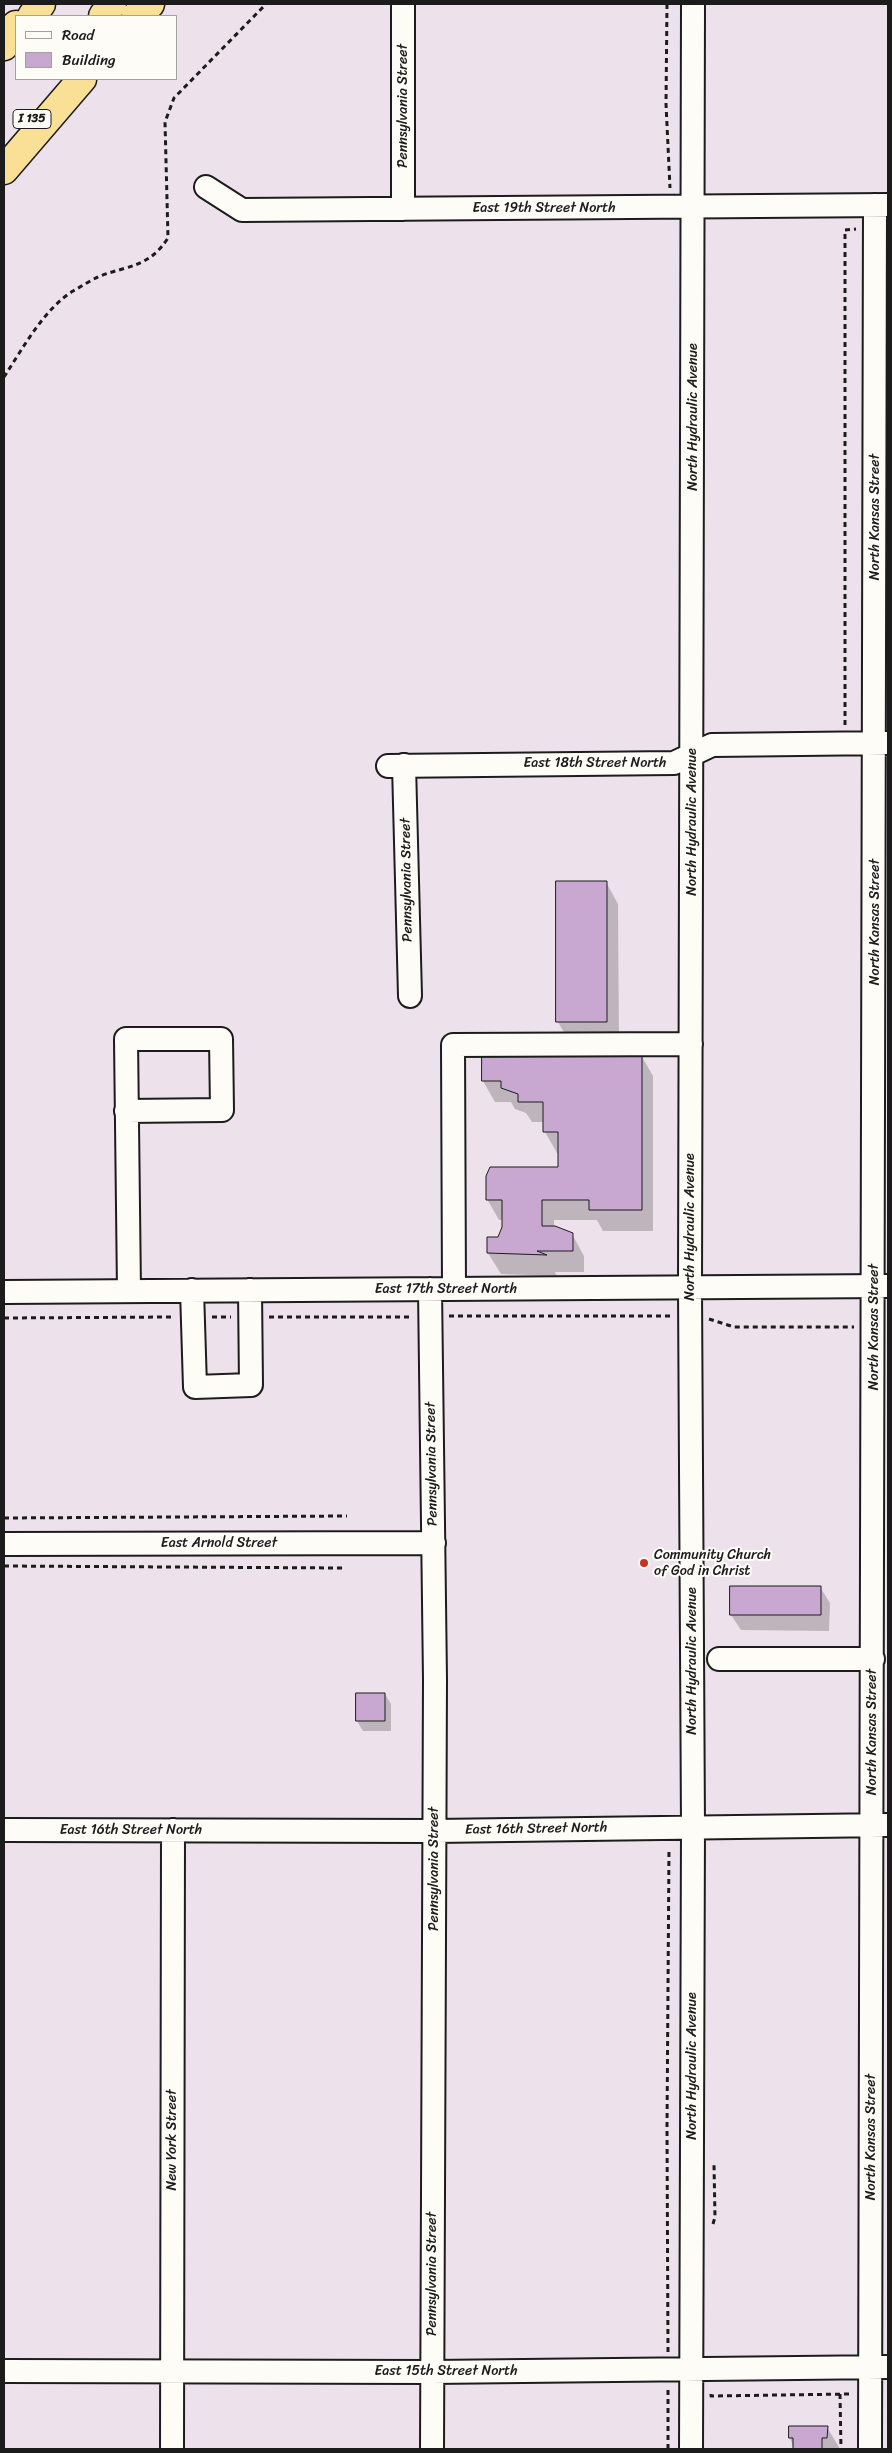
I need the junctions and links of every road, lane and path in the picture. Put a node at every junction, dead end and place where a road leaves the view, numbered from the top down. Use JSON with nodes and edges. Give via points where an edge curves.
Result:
{"nodes":[{"id":1,"x":28,"y":4,"type":"edge"},
{"id":2,"x":41,"y":4,"type":"edge"},
{"id":3,"x":112,"y":4,"type":"edge"},
{"id":4,"x":150,"y":4,"type":"edge"},
{"id":5,"x":266,"y":4,"type":"edge"},
{"id":6,"x":403,"y":4,"type":"edge"},
{"id":7,"x":693,"y":4,"type":"edge"},
{"id":8,"x":22,"y":15,"type":"edge"},
{"id":9,"x":33,"y":15,"type":"edge"},
{"id":10,"x":104,"y":15,"type":"edge"},
{"id":11,"x":137,"y":15,"type":"edge"},
{"id":12,"x":15,"y":26,"type":"edge"},
{"id":13,"x":15,"y":40,"type":"edge"},
{"id":14,"x":4,"y":46,"type":"edge"},
{"id":15,"x":4,"y":57,"type":"edge"},
{"id":16,"x":59,"y":80,"type":"edge"},
{"id":17,"x":81,"y":80,"type":"edge"},
{"id":18,"x":4,"y":160,"type":"edge"},
{"id":19,"x":4,"y":170,"type":"edge"},
{"id":20,"x":206,"y":187,"type":"dead end"},
{"id":21,"x":882,"y":205,"type":"edge"},
{"id":22,"x":693,"y":207,"type":"junction"},
{"id":23,"x":403,"y":209,"type":"junction"},
{"id":24,"x":875,"y":228,"type":"junction"},
{"id":25,"x":4,"y":376,"type":"edge"},
{"id":26,"x":880,"y":738,"type":"edge"},
{"id":27,"x":692,"y":754,"type":"junction"},
{"id":28,"x":396,"y":765,"type":"joint"},
{"id":29,"x":410,"y":996,"type":"dead end"},
{"id":30,"x":691,"y":1044,"type":"junction"},
{"id":31,"x":126,"y":1111,"type":"junction"},
{"id":32,"x":881,"y":1286,"type":"edge"},
{"id":33,"x":690,"y":1288,"type":"junction"},
{"id":34,"x":430,"y":1289,"type":"junction"},
{"id":35,"x":454,"y":1289,"type":"junction"},
{"id":36,"x":129,"y":1290,"type":"junction"},
{"id":37,"x":192,"y":1290,"type":"junction"},
{"id":38,"x":250,"y":1290,"type":"junction"},
{"id":39,"x":4,"y":1292,"type":"edge"},
{"id":40,"x":347,"y":1516,"type":"dead end"},
{"id":41,"x":4,"y":1518,"type":"edge"},
{"id":42,"x":434,"y":1543,"type":"junction"},
{"id":43,"x":4,"y":1544,"type":"edge"},
{"id":44,"x":4,"y":1566,"type":"edge"},
{"id":45,"x":344,"y":1568,"type":"dead end"},
{"id":46,"x":719,"y":1659,"type":"dead end"},
{"id":47,"x":872,"y":1659,"type":"junction"},
{"id":48,"x":880,"y":1825,"type":"edge"},
{"id":49,"x":693,"y":1826,"type":"junction"},
{"id":50,"x":4,"y":1830,"type":"edge"},
{"id":51,"x":173,"y":1830,"type":"junction"},
{"id":52,"x":434,"y":1831,"type":"junction"},
{"id":53,"x":879,"y":2367,"type":"edge"},
{"id":54,"x":692,"y":2369,"type":"junction"},
{"id":55,"x":4,"y":2371,"type":"edge"},
{"id":56,"x":171,"y":2372,"type":"junction"},
{"id":57,"x":432,"y":2372,"type":"junction"},
{"id":58,"x":840,"y":2394,"type":"dead end"},
{"id":59,"x":172,"y":2449,"type":"edge"},
{"id":60,"x":432,"y":2449,"type":"edge"},
{"id":61,"x":691,"y":2449,"type":"edge"},
{"id":62,"x":841,"y":2449,"type":"edge"},
{"id":63,"x":870,"y":2449,"type":"edge"}],
"edges":[{"from":1,"to":8,"type":"highway"},
{"from":2,"to":9,"type":"highway"},
{"from":3,"to":10,"type":"highway"},
{"from":4,"to":11,"type":"highway"},
{"from":5,"to":25,"type":"path","via":[[174,98],[165,122],[168,238],[159,252],[138,266],[99,277],[71,292],[38,324]]},
{"from":6,"to":23,"type":"street","name":"Pennsylvania Street"},
{"from":7,"to":22,"type":"street","name":"North Hydraulic Avenue"},
{"from":12,"to":14,"type":"highway"},
{"from":13,"to":15,"type":"highway"},
{"from":16,"to":18,"type":"highway","number":"I 135"},
{"from":17,"to":19,"type":"highway"},
{"from":20,"to":23,"type":"street","name":"East 19th Street North","via":[[242,210]]},
{"from":21,"to":22,"type":"street","name":"East 19th Street North"},
{"from":21,"to":24,"type":"street","name":"North Kansas Street"},
{"from":22,"to":23,"type":"street","name":"East 19th Street North"},
{"from":22,"to":27,"type":"street","name":"North Hydraulic Avenue"},
{"from":24,"to":26,"type":"street","name":"North Kansas Street"},
{"from":24,"to":26,"type":"path","via":[[845,230],[845,730]]},
{"from":26,"to":27,"type":"street","name":"East 18th Street North","via":[[712,745]]},
{"from":26,"to":32,"type":"street","name":"North Kansas Street"},
{"from":27,"to":28,"type":"street","name":"East 18th Street North","via":[[674,763]]},
{"from":27,"to":30,"type":"street","name":"North Hydraulic Avenue"},
{"from":28,"to":29,"type":"street","name":"Pennsylvania Street"},
{"from":30,"to":33,"type":"street","name":"North Hydraulic Avenue"},
{"from":30,"to":35,"type":"street","via":[[453,1045]]},
{"from":31,"to":31,"type":"street","via":[[126,1039],[221,1039],[222,1110]]},
{"from":31,"to":36,"type":"street"},
{"from":32,"to":33,"type":"street","name":"East 17th Street North"},
{"from":32,"to":47,"type":"street","name":"North Kansas Street"},
{"from":33,"to":35,"type":"street","name":"East 17th Street North"},
{"from":33,"to":49,"type":"street","name":"North Hydraulic Avenue"},
{"from":34,"to":35,"type":"street","name":"East 17th Street North"},
{"from":34,"to":38,"type":"street","name":"East 17th Street North"},
{"from":34,"to":42,"type":"street","name":"Pennsylvania Street"},
{"from":36,"to":37,"type":"street","name":"East 17th Street North"},
{"from":36,"to":39,"type":"street","name":"East 17th Street North"},
{"from":37,"to":38,"type":"street","name":"East 17th Street North"},
{"from":37,"to":38,"type":"street","via":[[195,1387],[251,1386]]},
{"from":40,"to":41,"type":"path"},
{"from":42,"to":43,"type":"street","name":"East Arnold Street"},
{"from":42,"to":52,"type":"street","name":"Pennsylvania Street"},
{"from":44,"to":45,"type":"path"},
{"from":46,"to":47,"type":"street"},
{"from":47,"to":48,"type":"street","name":"North Kansas Street"},
{"from":48,"to":49,"type":"street","name":"East 16th Street North"},
{"from":48,"to":53,"type":"street","name":"North Kansas Street"},
{"from":49,"to":52,"type":"street","name":"East 16th Street North"},
{"from":49,"to":54,"type":"street","name":"North Hydraulic Avenue"},
{"from":50,"to":51,"type":"street","name":"East 16th Street North"},
{"from":51,"to":52,"type":"street","name":"East 16th Street North"},
{"from":51,"to":56,"type":"street","name":"New York Street"},
{"from":52,"to":57,"type":"street","name":"Pennsylvania Street"},
{"from":53,"to":54,"type":"street","name":"East 15th Street North"},
{"from":53,"to":63,"type":"street","name":"North Kansas Street"},
{"from":54,"to":57,"type":"street","name":"East 15th Street North"},
{"from":54,"to":61,"type":"street","name":"North Hydraulic Avenue"},
{"from":55,"to":56,"type":"street","name":"East 15th Street North"},
{"from":56,"to":57,"type":"street","name":"East 15th Street North"},
{"from":56,"to":59,"type":"street","name":"New York Street"},
{"from":57,"to":60,"type":"street","name":"Pennsylvania Street"},
{"from":58,"to":62,"type":"path"}]}
